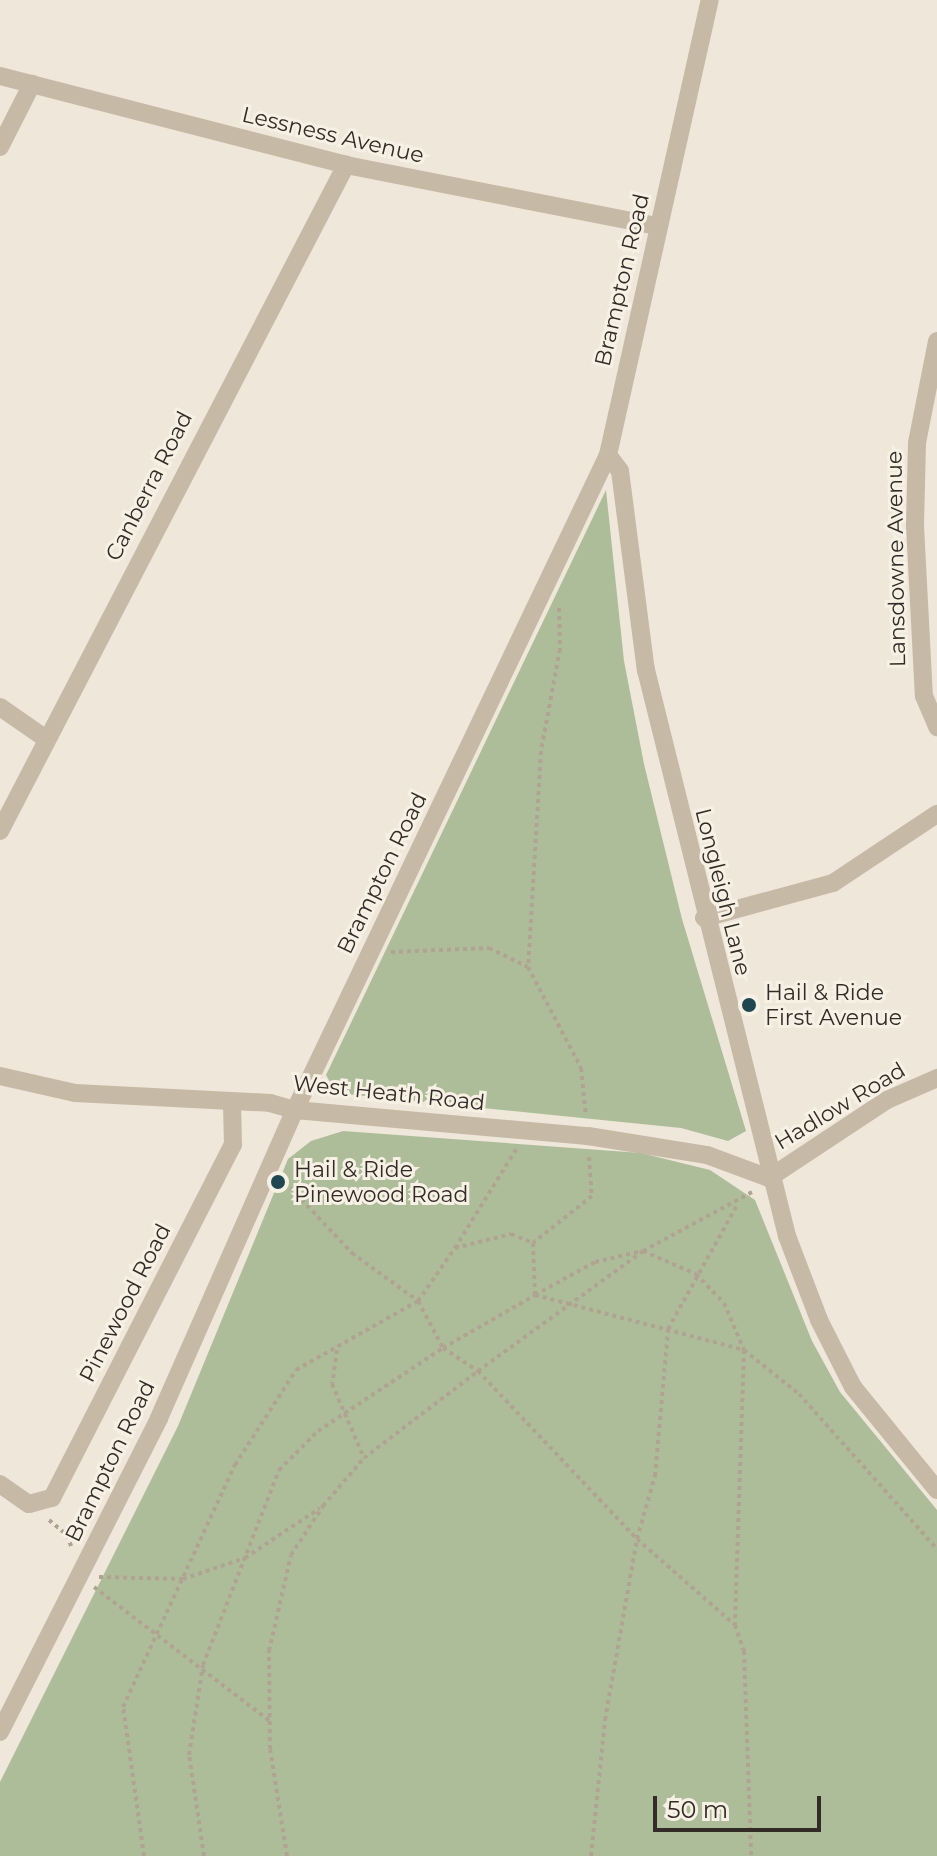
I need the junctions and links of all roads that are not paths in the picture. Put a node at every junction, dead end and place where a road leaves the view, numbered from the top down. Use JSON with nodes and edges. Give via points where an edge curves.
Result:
{"nodes":[{"id":1,"x":710,"y":0,"type":"edge"},
{"id":2,"x":0,"y":76,"type":"edge"},
{"id":3,"x":32,"y":84,"type":"junction"},
{"id":4,"x":0,"y":147,"type":"edge"},
{"id":5,"x":346,"y":165,"type":"junction"},
{"id":6,"x":658,"y":226,"type":"junction"},
{"id":7,"x":937,"y":341,"type":"edge"},
{"id":8,"x":608,"y":455,"type":"junction"},
{"id":9,"x":0,"y":707,"type":"edge"},
{"id":10,"x":937,"y":727,"type":"edge"},
{"id":11,"x":46,"y":739,"type":"junction"},
{"id":12,"x":937,"y":814,"type":"edge"},
{"id":13,"x":0,"y":831,"type":"edge"},
{"id":14,"x":704,"y":918,"type":"junction"},
{"id":15,"x":0,"y":1076,"type":"edge"},
{"id":16,"x":937,"y":1078,"type":"edge"},
{"id":17,"x":232,"y":1103,"type":"junction"},
{"id":18,"x":295,"y":1110,"type":"junction"},
{"id":19,"x":769,"y":1178,"type":"junction"},
{"id":20,"x":0,"y":1484,"type":"edge"},
{"id":21,"x":937,"y":1490,"type":"edge"},
{"id":22,"x":0,"y":1732,"type":"edge"}],
"edges":[{"from":1,"to":6,"type":"street","name":"Brampton Road"},
{"from":2,"to":3,"type":"street","name":"Lessness Avenue"},
{"from":3,"to":4,"type":"street"},
{"from":3,"to":5,"type":"street","name":"Lessness Avenue"},
{"from":5,"to":6,"type":"street","name":"Lessness Avenue"},
{"from":5,"to":11,"type":"street","name":"Canberra Road"},
{"from":6,"to":8,"type":"street","name":"Brampton Road"},
{"from":7,"to":10,"type":"street","name":"Lansdowne Avenue","via":[[917,443],[915,511],[922,674]]},
{"from":8,"to":14,"type":"street","name":"Longleigh Lane","via":[[620,471],[646,670]]},
{"from":8,"to":18,"type":"street","name":"Brampton Road"},
{"from":9,"to":11,"type":"street"},
{"from":11,"to":13,"type":"street","name":"Canberra Road"},
{"from":12,"to":14,"type":"street","via":[[833,883]]},
{"from":14,"to":19,"type":"street","name":"Longleigh Lane"},
{"from":15,"to":17,"type":"street","name":"West Heath Road","via":[[75,1093]]},
{"from":16,"to":19,"type":"street","name":"Hadlow Road","via":[[887,1100]]},
{"from":17,"to":18,"type":"street","name":"West Heath Road","via":[[270,1103]]},
{"from":17,"to":20,"type":"street","name":"Pinewood Road","via":[[233,1145],[52,1498],[29,1504]]},
{"from":18,"to":19,"type":"street","name":"West Heath Road","via":[[588,1136],[707,1155]]},
{"from":18,"to":22,"type":"street","name":"Brampton Road","via":[[159,1418]]},
{"from":19,"to":21,"type":"street","name":"Longleigh Lane","via":[[833,1352],[875,1419]]}]}
